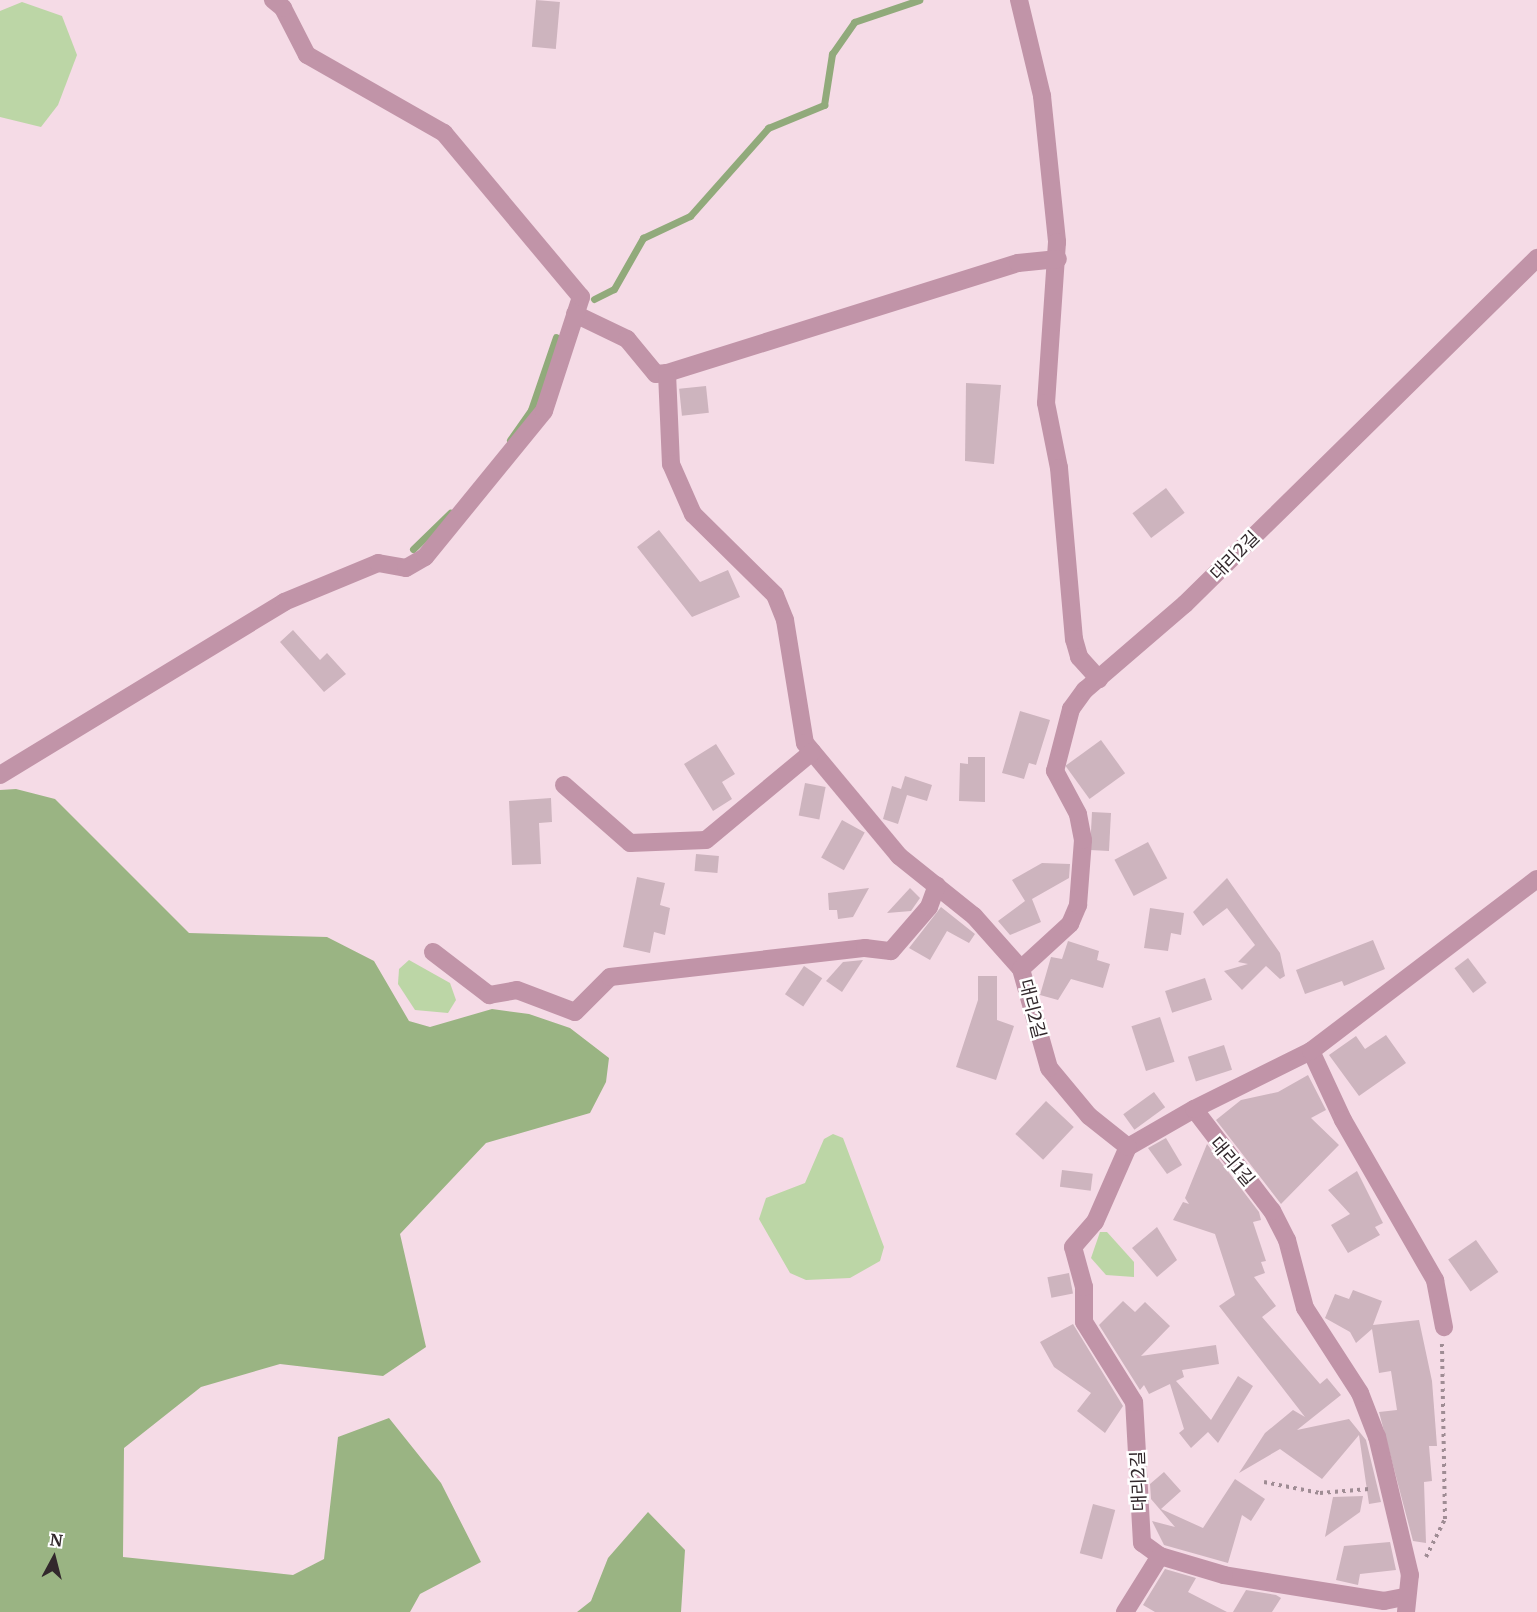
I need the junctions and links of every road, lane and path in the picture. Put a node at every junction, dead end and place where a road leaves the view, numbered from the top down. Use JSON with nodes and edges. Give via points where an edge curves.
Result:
{"nodes":[{"id":1,"x":273,"y":0,"type":"edge"},
{"id":2,"x":1019,"y":0,"type":"edge"},
{"id":3,"x":1058,"y":258,"type":"junction"},
{"id":4,"x":1537,"y":258,"type":"edge"},
{"id":5,"x":575,"y":314,"type":"junction"},
{"id":6,"x":667,"y":373,"type":"junction"},
{"id":7,"x":1099,"y":679,"type":"junction"},
{"id":8,"x":812,"y":752,"type":"junction"},
{"id":9,"x":0,"y":775,"type":"edge"},
{"id":10,"x":564,"y":785,"type":"dead end"},
{"id":11,"x":1537,"y":879,"type":"edge"},
{"id":12,"x":937,"y":885,"type":"junction"},
{"id":13,"x":433,"y":952,"type":"dead end"},
{"id":14,"x":1021,"y":969,"type":"junction"},
{"id":15,"x":1311,"y":1051,"type":"junction"},
{"id":16,"x":1194,"y":1109,"type":"junction"},
{"id":17,"x":1128,"y":1147,"type":"junction"},
{"id":18,"x":1444,"y":1327,"type":"joint"},
{"id":19,"x":1264,"y":1482,"type":"dead end"},
{"id":20,"x":1390,"y":1487,"type":"junction"},
{"id":21,"x":1160,"y":1556,"type":"junction"},
{"id":22,"x":1410,"y":1575,"type":"junction"},
{"id":23,"x":1405,"y":1605,"type":"edge"},
{"id":24,"x":1125,"y":1612,"type":"edge"}],
"edges":[{"from":1,"to":5,"type":"street","via":[[283,8],[307,55],[444,133],[581,297]]},
{"from":2,"to":3,"type":"street","via":[[1042,96]]},
{"from":3,"to":6,"type":"street","via":[[1018,263]]},
{"from":3,"to":7,"type":"street","via":[[1046,404],[1059,468],[1074,639],[1079,657]]},
{"from":4,"to":7,"type":"street","name":"대리2길","via":[[1185,604]]},
{"from":5,"to":6,"type":"street","via":[[627,339],[656,374]]},
{"from":5,"to":9,"type":"street","via":[[544,411],[425,557],[406,568],[378,564],[284,602]]},
{"from":6,"to":8,"type":"street","via":[[675,473],[693,514],[775,595],[785,620],[798,721]]},
{"from":7,"to":14,"type":"street","name":"대리2길","via":[[1085,690],[1064,725],[1055,771],[1078,814],[1083,840],[1078,905],[1070,924]]},
{"from":8,"to":10,"type":"street","via":[[706,840],[630,843]]},
{"from":8,"to":12,"type":"street","via":[[899,856]]},
{"from":11,"to":15,"type":"street"},
{"from":12,"to":13,"type":"street","via":[[929,907],[891,951],[865,948],[610,977],[575,1012],[517,990],[489,996]]},
{"from":12,"to":14,"type":"street"},
{"from":14,"to":17,"type":"street","name":"대리2길","via":[[1049,1068],[1089,1116]]},
{"from":15,"to":16,"type":"street"},
{"from":15,"to":18,"type":"street","via":[[1343,1120],[1435,1280]]},
{"from":16,"to":17,"type":"street"},
{"from":16,"to":20,"type":"street","name":"대리1길","via":[[1272,1211],[1287,1240],[1305,1308],[1360,1393]]},
{"from":17,"to":21,"type":"street","name":"대리2길","via":[[1095,1222],[1073,1247],[1084,1287],[1084,1322],[1134,1402],[1142,1543]]},
{"from":18,"to":22,"type":"path","via":[[1445,1519],[1421,1566]]},
{"from":19,"to":20,"type":"path","via":[[1320,1493]]},
{"from":20,"to":22,"type":"street","name":"대리1길"},
{"from":21,"to":23,"type":"street","via":[[1224,1575]]},
{"from":21,"to":24,"type":"street"},
{"from":22,"to":23,"type":"street","name":"대리1길"}]}
